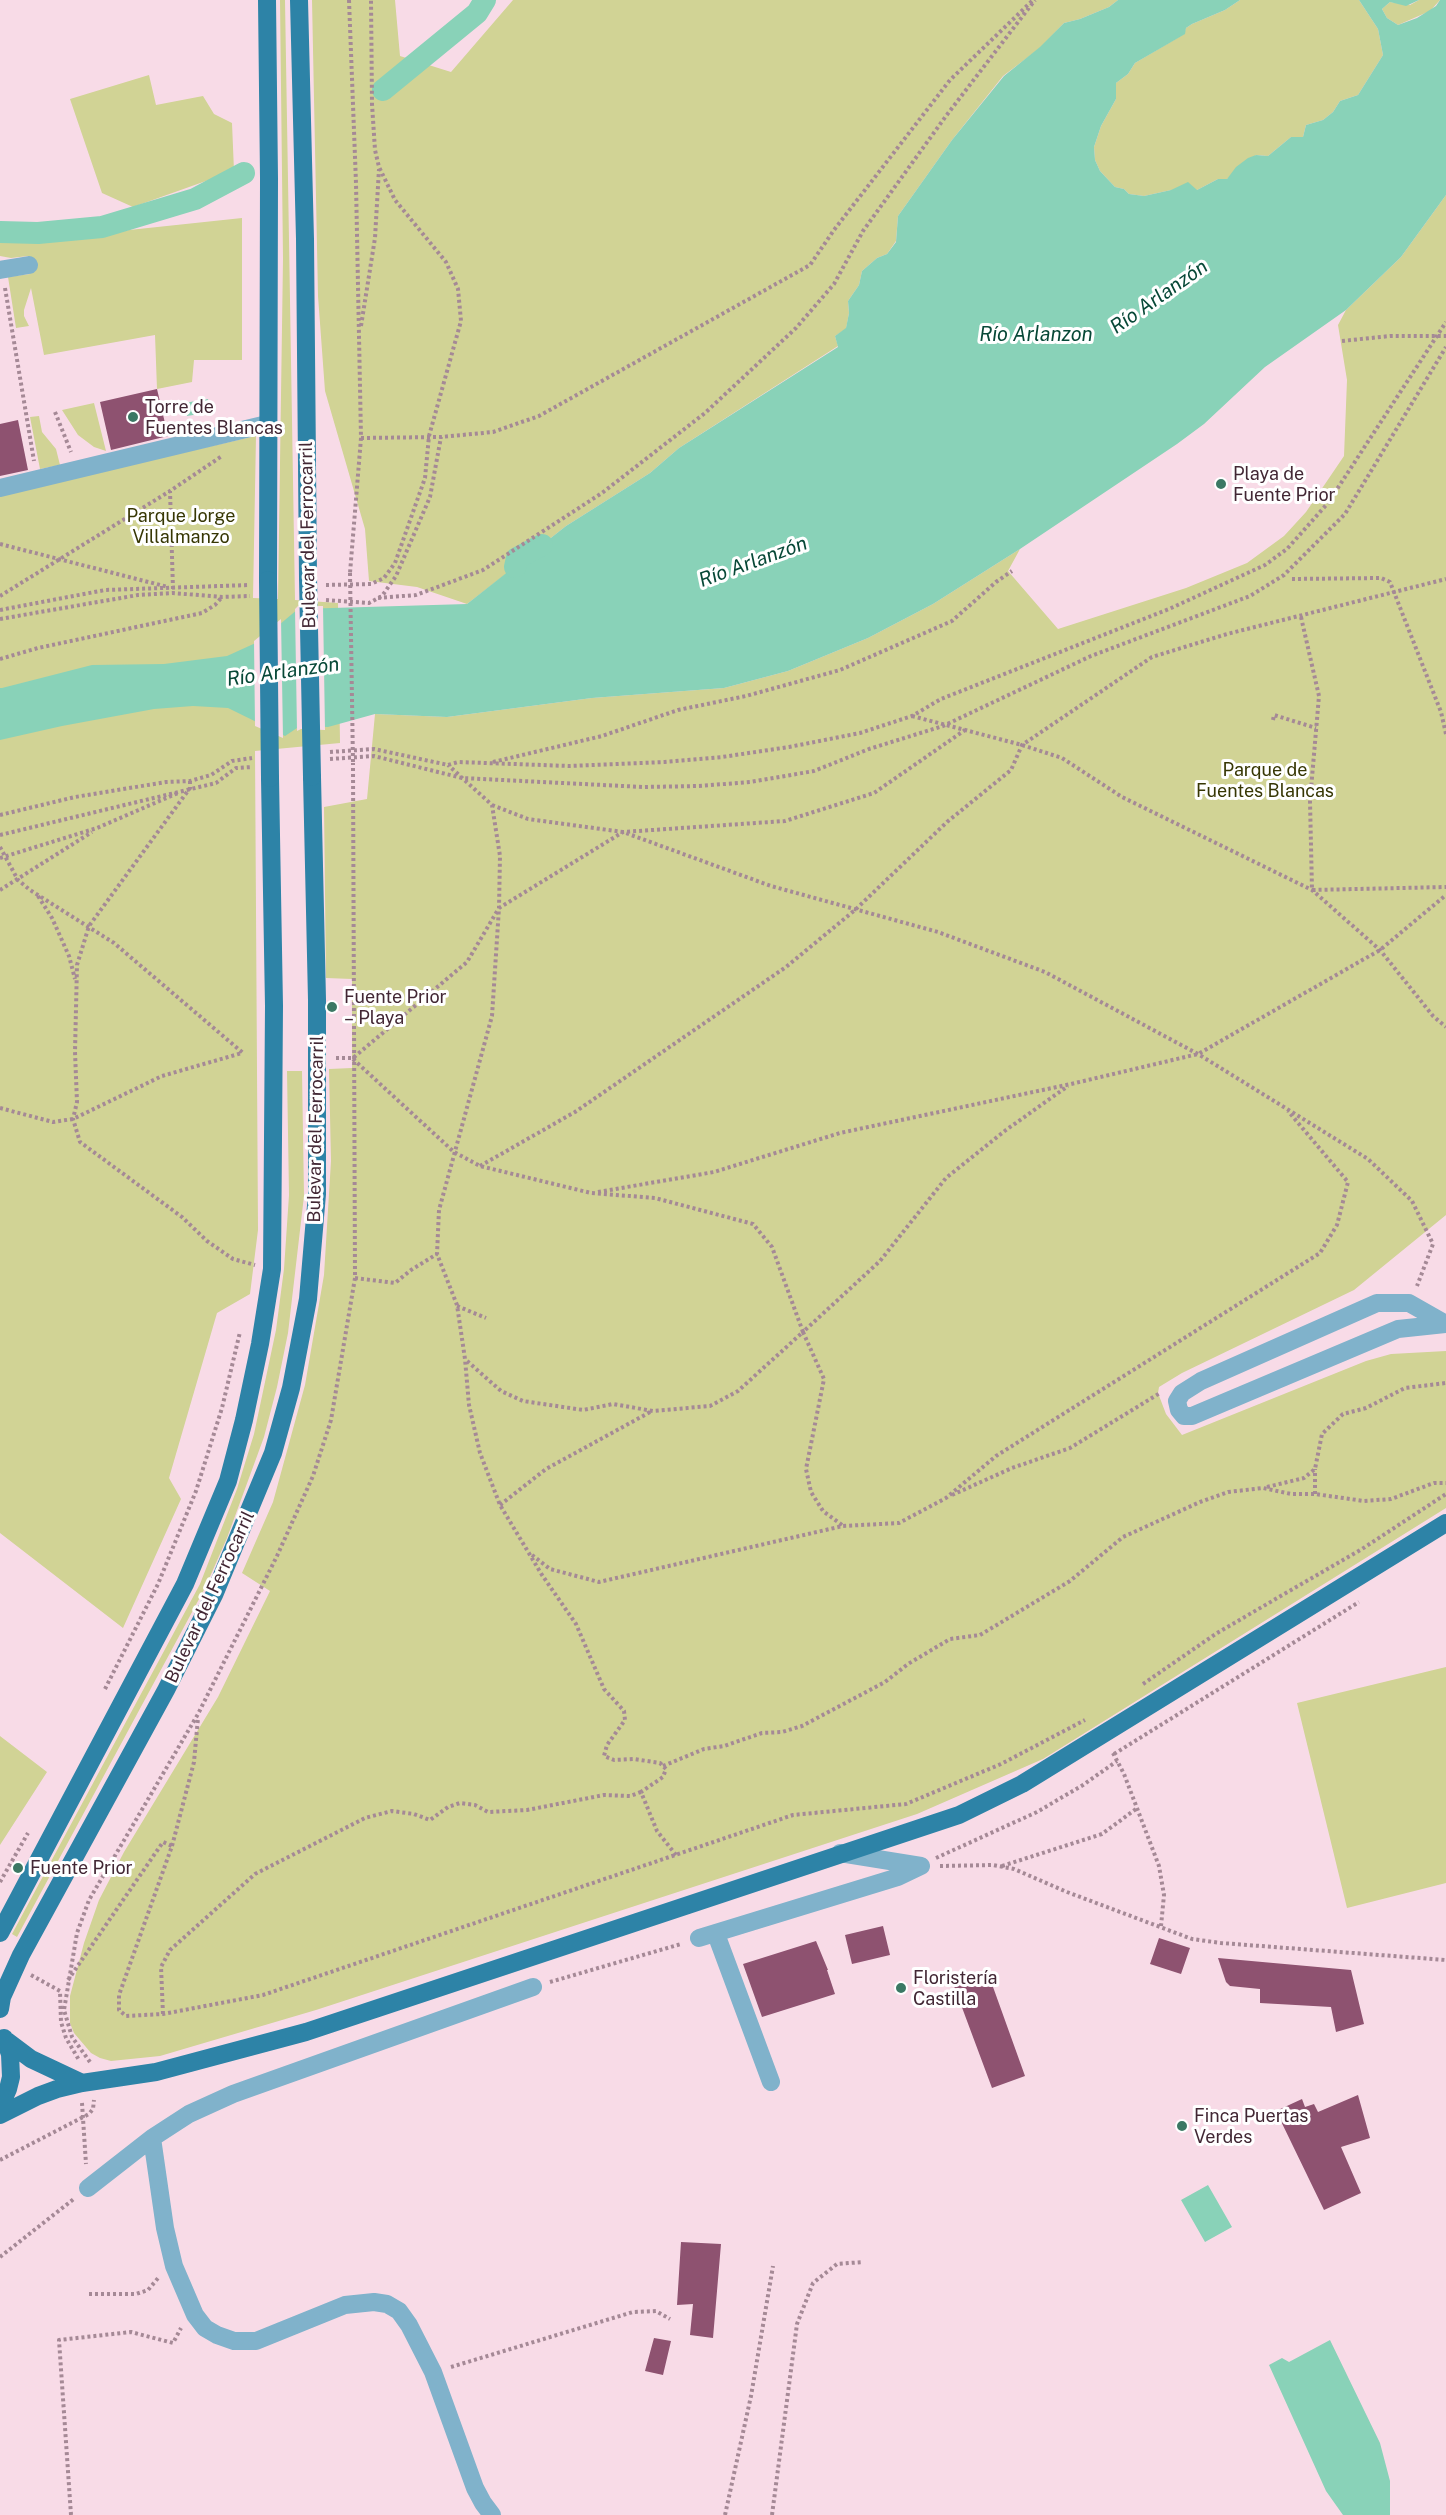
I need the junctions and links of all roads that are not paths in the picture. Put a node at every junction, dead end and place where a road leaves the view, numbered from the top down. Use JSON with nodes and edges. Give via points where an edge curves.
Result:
{"nodes":[{"id":1,"x":267,"y":0,"type":"edge"},
{"id":2,"x":299,"y":0,"type":"edge"},
{"id":3,"x":29,"y":265,"type":"dead end"},
{"id":4,"x":1,"y":270,"type":"edge"},
{"id":5,"x":267,"y":424,"type":"junction"},
{"id":6,"x":0,"y":488,"type":"edge"},
{"id":7,"x":1409,"y":1303,"type":"joint"},
{"id":8,"x":1446,"y":1523,"type":"edge"},
{"id":9,"x":840,"y":1853,"type":"junction"},
{"id":10,"x":0,"y":1933,"type":"edge"},
{"id":11,"x":534,"y":1987,"type":"road end"},
{"id":12,"x":0,"y":2008,"type":"edge"},
{"id":13,"x":3,"y":2036,"type":"edge"},
{"id":14,"x":771,"y":2082,"type":"dead end"},
{"id":15,"x":82,"y":2084,"type":"junction"},
{"id":16,"x":0,"y":2107,"type":"edge"},
{"id":17,"x":0,"y":2115,"type":"edge"},
{"id":18,"x":152,"y":2138,"type":"junction"},
{"id":19,"x":88,"y":2188,"type":"road end"},
{"id":20,"x":492,"y":2515,"type":"edge"}],
"edges":[{"from":1,"to":5,"type":"main road","name":"Bulevar del Ferrocarril"},
{"from":2,"to":12,"type":"main road","name":"Bulevar del Ferrocarril","bridge":true,"via":[[315,581],[312,777],[317,1194],[308,1299],[291,1388],[273,1453],[214,1595],[21,1954]]},
{"from":3,"to":4,"type":"street"},
{"from":5,"to":6,"type":"street"},
{"from":5,"to":10,"type":"main road","name":"Bulevar del Ferrocarril","bridge":true,"via":[[260,582],[263,772],[274,1006],[272,1269],[260,1344],[228,1481],[185,1584]]},
{"from":7,"to":7,"type":"street","via":[[1446,1324],[1398,1329],[1192,1416],[1184,1416],[1179,1410],[1177,1401],[1182,1393],[1201,1382],[1377,1303]]},
{"from":8,"to":9,"type":"main road","via":[[997,1798],[959,1815]]},
{"from":9,"to":14,"type":"street","via":[[921,1866],[898,1877],[707,1936]]},
{"from":9,"to":15,"type":"main road","via":[[306,2032],[156,2072]]},
{"from":11,"to":18,"type":"street","via":[[252,2086],[189,2114]]},
{"from":13,"to":15,"type":"main road","via":[[31,2060]]},
{"from":13,"to":16,"type":"main road","via":[[10,2054],[11,2077]]},
{"from":15,"to":17,"type":"main road","via":[[38,2096]]},
{"from":18,"to":19,"type":"street"},
{"from":18,"to":20,"type":"street","via":[[174,2266],[195,2315],[205,2328],[234,2341],[256,2341],[345,2305],[387,2304],[409,2325],[432,2372],[475,2488]]}]}
